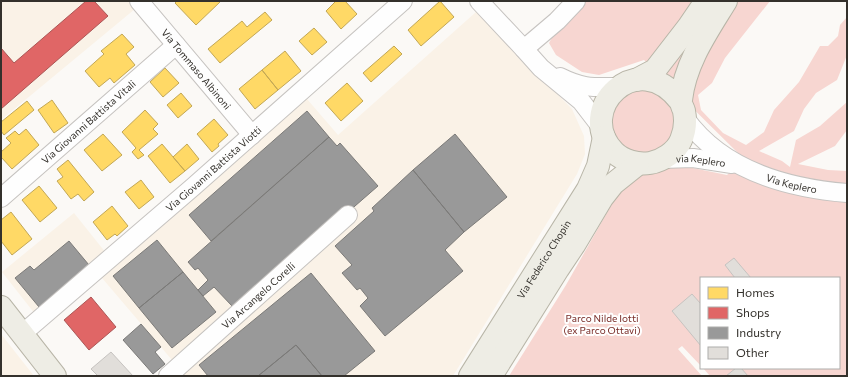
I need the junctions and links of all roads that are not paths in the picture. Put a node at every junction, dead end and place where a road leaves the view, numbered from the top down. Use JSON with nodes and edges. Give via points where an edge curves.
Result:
{"nodes":[{"id":1,"x":404,"y":1,"type":"edge"},
{"id":2,"x":479,"y":1,"type":"edge"},
{"id":3,"x":576,"y":1,"type":"edge"},
{"id":4,"x":706,"y":1,"type":"edge"},
{"id":5,"x":726,"y":1,"type":"edge"},
{"id":6,"x":141,"y":2,"type":"edge"},
{"id":7,"x":176,"y":45,"type":"junction"},
{"id":8,"x":524,"y":49,"type":"junction"},
{"id":9,"x":541,"y":68,"type":"junction"},
{"id":10,"x":628,"y":83,"type":"junction"},
{"id":11,"x":683,"y":110,"type":"junction"},
{"id":12,"x":602,"y":132,"type":"junction"},
{"id":13,"x":252,"y":135,"type":"junction"},
{"id":14,"x":662,"y":159,"type":"junction"},
{"id":15,"x":638,"y":164,"type":"junction"},
{"id":16,"x":739,"y":166,"type":"junction"},
{"id":17,"x":847,"y":193,"type":"edge"},
{"id":18,"x":1,"y":198,"type":"edge"},
{"id":19,"x":348,"y":216,"type":"dead end"},
{"id":20,"x":1,"y":307,"type":"edge"},
{"id":21,"x":22,"y":334,"type":"junction"},
{"id":22,"x":55,"y":376,"type":"edge"},
{"id":23,"x":168,"y":376,"type":"edge"},
{"id":24,"x":470,"y":376,"type":"edge"},
{"id":25,"x":491,"y":376,"type":"edge"}],
"edges":[{"from":1,"to":13,"type":"street","name":"Via Giovanni Battista Viotti"},
{"from":2,"to":8,"type":"street"},
{"from":3,"to":8,"type":"street"},
{"from":4,"to":10,"type":"main road","name":"Via Federico Chopin","via":[[655,70]]},
{"from":5,"to":11,"type":"main road","name":"Via Federico Chopin","via":[[693,57],[684,82]]},
{"from":6,"to":7,"type":"street","name":"Via Tommaso Albinoni"},
{"from":7,"to":13,"type":"street","name":"Via Tommaso Albinoni"},
{"from":7,"to":18,"type":"street","name":"Via Giovanni Battista Vitali"},
{"from":8,"to":9,"type":"street"},
{"from":9,"to":10,"type":"street","via":[[573,84],[588,87]]},
{"from":9,"to":12,"type":"street","via":[[581,101]]},
{"from":10,"to":11,"type":"main road","via":[[649,80],[662,84],[672,91]]},
{"from":10,"to":12,"type":"main road","name":"Via Federico Chopin","via":[[611,94],[604,104],[601,115]]},
{"from":11,"to":14,"type":"main road","name":"Via Federico Chopin","via":[[684,131],[680,142]]},
{"from":11,"to":16,"type":"street","name":"Via Keplero","via":[[702,140]]},
{"from":12,"to":15,"type":"main road","via":[[609,147],[617,155]]},
{"from":12,"to":24,"type":"main road","name":"Via Federico Chopin","via":[[598,166],[588,189]]},
{"from":13,"to":21,"type":"street","name":"Via Giovanni Battista Viotti"},
{"from":14,"to":15,"type":"main road","name":"Via Federico Chopin"},
{"from":14,"to":16,"type":"street","name":"via Keplero","via":[[693,158]]},
{"from":15,"to":25,"type":"main road","name":"Via Federico Chopin","via":[[613,184],[602,198]]},
{"from":16,"to":17,"type":"street","name":"Via Keplero","via":[[790,184]]},
{"from":19,"to":23,"type":"street","name":"Via Arcangelo Corelli"},
{"from":20,"to":21,"type":"main road"},
{"from":21,"to":22,"type":"main road"}]}
